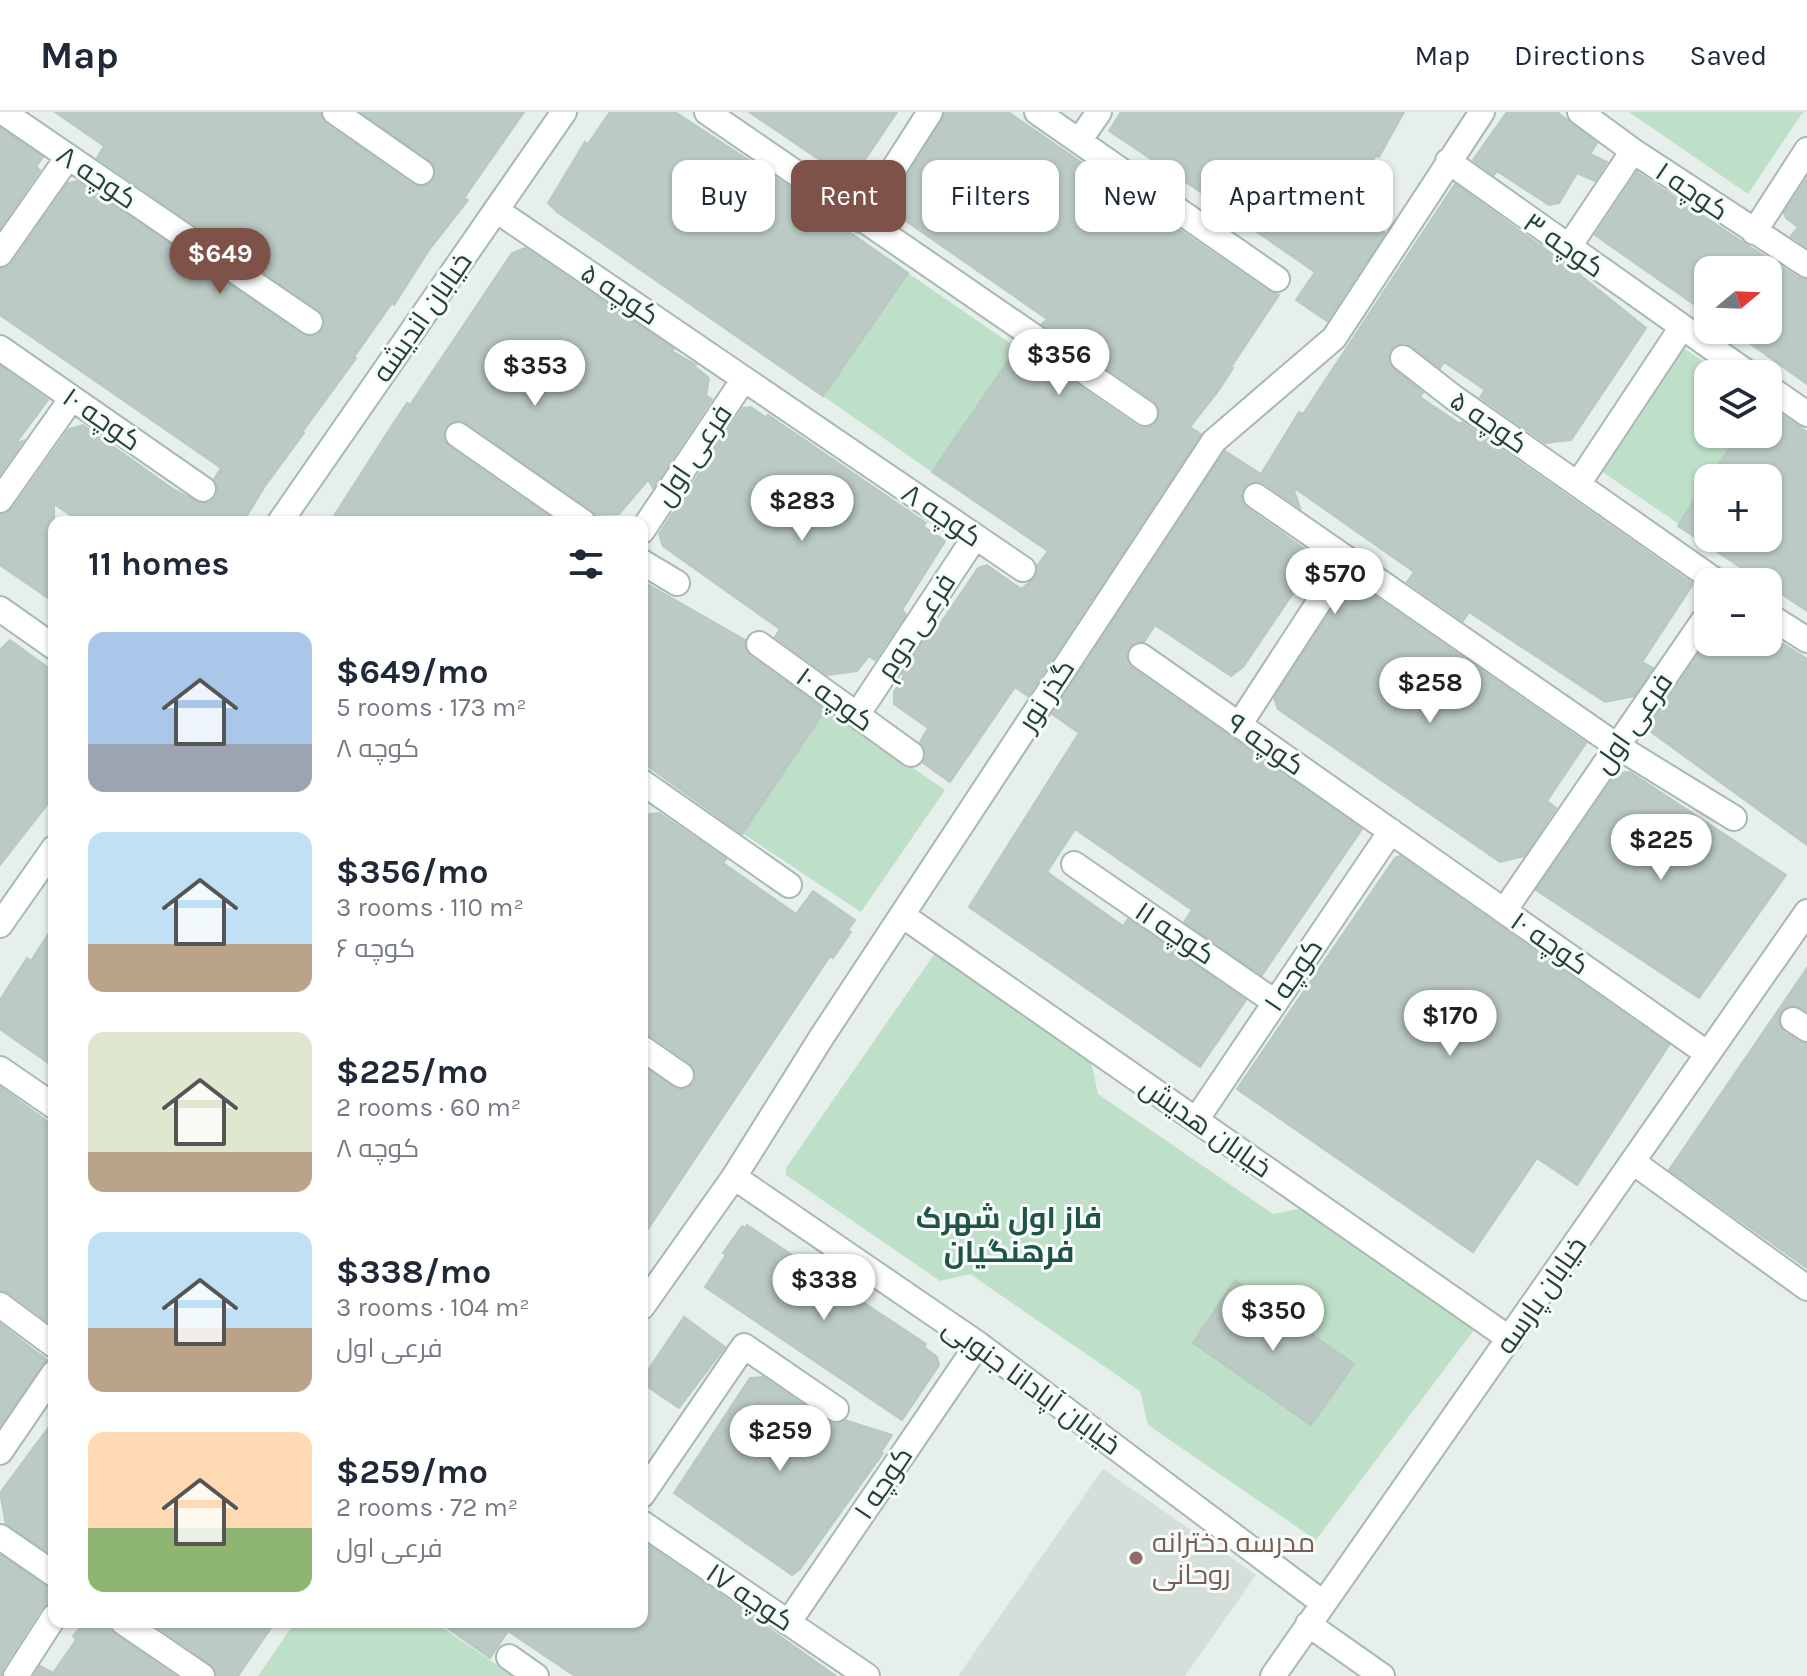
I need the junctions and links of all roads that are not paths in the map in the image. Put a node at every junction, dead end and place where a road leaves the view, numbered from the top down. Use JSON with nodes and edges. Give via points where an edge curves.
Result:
{"nodes":[{"id":1,"x":3,"y":112,"type":"edge"},
{"id":2,"x":335,"y":112,"type":"edge"},
{"id":3,"x":564,"y":112,"type":"edge"},
{"id":4,"x":707,"y":112,"type":"edge"},
{"id":5,"x":930,"y":112,"type":"edge"},
{"id":6,"x":1037,"y":112,"type":"edge"},
{"id":7,"x":1099,"y":112,"type":"edge"},
{"id":8,"x":1482,"y":112,"type":"edge"},
{"id":9,"x":1580,"y":112,"type":"edge"},
{"id":10,"x":1079,"y":141,"type":"junction"},
{"id":11,"x":1807,"y":150,"type":"edge"},
{"id":12,"x":1633,"y":151,"type":"junction"},
{"id":13,"x":68,"y":157,"type":"junction"},
{"id":14,"x":899,"y":160,"type":"edge"},
{"id":15,"x":1448,"y":161,"type":"junction"},
{"id":16,"x":791,"y":171,"type":"edge"},
{"id":17,"x":421,"y":172,"type":"dead end"},
{"id":18,"x":496,"y":210,"type":"junction"},
{"id":19,"x":879,"y":232,"type":"edge"},
{"id":20,"x":1754,"y":232,"type":"junction"},
{"id":21,"x":1568,"y":248,"type":"junction"},
{"id":22,"x":0,"y":254,"type":"edge"},
{"id":23,"x":1807,"y":265,"type":"edge"},
{"id":24,"x":1277,"y":279,"type":"dead end"},
{"id":25,"x":310,"y":322,"type":"dead end"},
{"id":26,"x":1682,"y":327,"type":"junction"},
{"id":27,"x":0,"y":348,"type":"edge"},
{"id":28,"x":1403,"y":358,"type":"dead end"},
{"id":29,"x":1729,"y":360,"type":"edge"},
{"id":30,"x":744,"y":379,"type":"junction"},
{"id":31,"x":1782,"y":397,"type":"edge"},
{"id":32,"x":72,"y":398,"type":"junction"},
{"id":33,"x":1145,"y":413,"type":"dead end"},
{"id":34,"x":1807,"y":414,"type":"edge"},
{"id":35,"x":458,"y":435,"type":"dead end"},
{"id":36,"x":1578,"y":484,"type":"junction"},
{"id":37,"x":203,"y":489,"type":"dead end"},
{"id":38,"x":1256,"y":496,"type":"dead end"},
{"id":39,"x":0,"y":500,"type":"edge"},
{"id":40,"x":284,"y":516,"type":"edge"},
{"id":41,"x":574,"y":516,"type":"edge"},
{"id":42,"x":648,"y":522,"type":"edge"},
{"id":43,"x":975,"y":537,"type":"junction"},
{"id":44,"x":1347,"y":559,"type":"junction"},
{"id":45,"x":648,"y":566,"type":"edge"},
{"id":46,"x":1697,"y":568,"type":"edge"},
{"id":47,"x":1023,"y":569,"type":"dead end"},
{"id":48,"x":677,"y":583,"type":"dead end"},
{"id":49,"x":0,"y":609,"type":"edge"},
{"id":50,"x":1782,"y":624,"type":"edge"},
{"id":51,"x":1694,"y":634,"type":"edge"},
{"id":52,"x":1807,"y":640,"type":"edge"},
{"id":53,"x":48,"y":643,"type":"edge"},
{"id":54,"x":759,"y":644,"type":"dead end"},
{"id":55,"x":1141,"y":656,"type":"dead end"},
{"id":56,"x":857,"y":715,"type":"junction"},
{"id":57,"x":1239,"y":725,"type":"junction"},
{"id":58,"x":1617,"y":746,"type":"junction"},
{"id":59,"x":911,"y":754,"type":"dead end"},
{"id":60,"x":648,"y":786,"type":"edge"},
{"id":61,"x":1734,"y":818,"type":"dead end"},
{"id":62,"x":1391,"y":831,"type":"junction"},
{"id":63,"x":48,"y":857,"type":"edge"},
{"id":64,"x":1074,"y":864,"type":"dead end"},
{"id":65,"x":789,"y":885,"type":"dead end"},
{"id":66,"x":1504,"y":911,"type":"junction"},
{"id":67,"x":1807,"y":912,"type":"edge"},
{"id":68,"x":902,"y":915,"type":"junction"},
{"id":69,"x":0,"y":925,"type":"edge"},
{"id":70,"x":1275,"y":1002,"type":"junction"},
{"id":71,"x":648,"y":1052,"type":"edge"},
{"id":72,"x":1708,"y":1054,"type":"junction"},
{"id":73,"x":0,"y":1069,"type":"edge"},
{"id":74,"x":681,"y":1075,"type":"dead end"},
{"id":75,"x":48,"y":1102,"type":"edge"},
{"id":76,"x":1196,"y":1120,"type":"junction"},
{"id":77,"x":1633,"y":1162,"type":"junction"},
{"id":78,"x":734,"y":1177,"type":"junction"},
{"id":79,"x":1807,"y":1288,"type":"edge"},
{"id":80,"x":648,"y":1299,"type":"edge"},
{"id":81,"x":0,"y":1305,"type":"edge"},
{"id":82,"x":1510,"y":1339,"type":"junction"},
{"id":83,"x":48,"y":1341,"type":"edge"},
{"id":84,"x":978,"y":1344,"type":"junction"},
{"id":85,"x":48,"y":1382,"type":"edge"},
{"id":86,"x":836,"y":1409,"type":"dead end"},
{"id":87,"x":0,"y":1452,"type":"edge"},
{"id":88,"x":648,"y":1486,"type":"edge"},
{"id":89,"x":648,"y":1527,"type":"edge"},
{"id":90,"x":0,"y":1537,"type":"edge"},
{"id":91,"x":48,"y":1570,"type":"edge"},
{"id":92,"x":1323,"y":1603,"type":"junction"},
{"id":93,"x":788,"y":1623,"type":"junction"},
{"id":94,"x":1308,"y":1624,"type":"junction"},
{"id":95,"x":48,"y":1626,"type":"edge"},
{"id":96,"x":132,"y":1628,"type":"edge"},
{"id":97,"x":509,"y":1657,"type":"dead end"},
{"id":98,"x":860,"y":1674,"type":"edge"},
{"id":99,"x":16,"y":1676,"type":"edge"},
{"id":100,"x":202,"y":1676,"type":"edge"},
{"id":101,"x":536,"y":1676,"type":"edge"},
{"id":102,"x":1273,"y":1676,"type":"edge"},
{"id":103,"x":1382,"y":1676,"type":"edge"}],
"edges":[{"from":1,"to":13,"type":"street","name":"کوچه ۸"},
{"from":2,"to":17,"type":"street"},
{"from":3,"to":18,"type":"street","name":"خیابان اندیشه"},
{"from":4,"to":16,"type":"street"},
{"from":5,"to":14,"type":"street"},
{"from":6,"to":10,"type":"street"},
{"from":7,"to":10,"type":"street"},
{"from":8,"to":15,"type":"street","name":"گذر نور"},
{"from":9,"to":12,"type":"street","name":"کوچه ۱"},
{"from":10,"to":24,"type":"street"},
{"from":11,"to":20,"type":"street"},
{"from":12,"to":20,"type":"street","name":"کوچه ۱"},
{"from":12,"to":21,"type":"street"},
{"from":13,"to":22,"type":"street"},
{"from":13,"to":25,"type":"street","name":"کوچه ۸"},
{"from":15,"to":21,"type":"street","name":"کوچه ۳"},
{"from":15,"to":68,"type":"street","name":"گذر نور","via":[[1334,338],[1214,441]]},
{"from":18,"to":30,"type":"street","name":"کوچه ۵"},
{"from":18,"to":40,"type":"street","name":"خیابان اندیشه"},
{"from":19,"to":33,"type":"street"},
{"from":20,"to":23,"type":"street","name":"کوچه ۱"},
{"from":21,"to":26,"type":"street","name":"کوچه ۳"},
{"from":26,"to":29,"type":"street","name":"کوچه ۳"},
{"from":26,"to":36,"type":"street"},
{"from":27,"to":32,"type":"street","name":"کوچه ۱۰"},
{"from":28,"to":36,"type":"street","name":"کوچه ۵"},
{"from":30,"to":42,"type":"street","name":"فرعی اول"},
{"from":30,"to":43,"type":"street","name":"کوچه ۸"},
{"from":31,"to":34,"type":"street"},
{"from":32,"to":37,"type":"street","name":"کوچه ۱۰"},
{"from":32,"to":39,"type":"street"},
{"from":35,"to":41,"type":"street"},
{"from":36,"to":46,"type":"street","name":"کوچه ۵"},
{"from":38,"to":44,"type":"street"},
{"from":43,"to":47,"type":"street","name":"کوچه ۸"},
{"from":43,"to":56,"type":"street","name":"فرعی دوم"},
{"from":44,"to":57,"type":"street"},
{"from":44,"to":58,"type":"street"},
{"from":45,"to":48,"type":"street"},
{"from":49,"to":53,"type":"street"},
{"from":50,"to":52,"type":"street"},
{"from":51,"to":58,"type":"street","name":"فرعی اول"},
{"from":54,"to":56,"type":"street","name":"کوچه ۱۰"},
{"from":55,"to":57,"type":"street","name":"کوچه ۹"},
{"from":56,"to":59,"type":"street","name":"کوچه ۱۰"},
{"from":57,"to":62,"type":"street","name":"کوچه ۹"},
{"from":58,"to":61,"type":"street"},
{"from":58,"to":66,"type":"street","name":"فرعی اول"},
{"from":60,"to":65,"type":"street"},
{"from":62,"to":66,"type":"street","name":"کوچه ۱۰"},
{"from":62,"to":70,"type":"street","name":"کوچه ۱"},
{"from":63,"to":69,"type":"street"},
{"from":64,"to":70,"type":"street","name":"کوچه ۱۱"},
{"from":66,"to":72,"type":"street","name":"کوچه ۱۰"},
{"from":67,"to":72,"type":"street","name":"خیابان پارسه"},
{"from":68,"to":76,"type":"street","name":"خیابان هدیش"},
{"from":68,"to":78,"type":"street","name":"گذر نور"},
{"from":70,"to":76,"type":"street","name":"کوچه ۱"},
{"from":71,"to":74,"type":"street"},
{"from":72,"to":77,"type":"street","name":"خیابان پارسه"},
{"from":73,"to":75,"type":"street"},
{"from":76,"to":82,"type":"street","name":"خیابان هدیش"},
{"from":77,"to":79,"type":"street"},
{"from":77,"to":82,"type":"street","name":"خیابان پارسه"},
{"from":78,"to":80,"type":"street","name":"گذر نور"},
{"from":78,"to":84,"type":"street","name":"خیابان آپادانا جنوبی"},
{"from":81,"to":83,"type":"street"},
{"from":82,"to":92,"type":"street","name":"خیابان پارسه"},
{"from":84,"to":92,"type":"street","name":"خیابان آپادانا جنوبی"},
{"from":84,"to":93,"type":"street","name":"کوچه ۱"},
{"from":85,"to":87,"type":"street"},
{"from":86,"to":88,"type":"street","via":[[744,1346]]},
{"from":89,"to":93,"type":"street","name":"کوچه ۱۷"},
{"from":90,"to":91,"type":"street"},
{"from":92,"to":94,"type":"street","name":"خیابان پارسه"},
{"from":93,"to":98,"type":"street","name":"کوچه ۱۷"},
{"from":94,"to":102,"type":"street","name":"خیابان پارسه"},
{"from":94,"to":103,"type":"street"},
{"from":95,"to":99,"type":"street"},
{"from":96,"to":100,"type":"street"},
{"from":97,"to":101,"type":"street"}]}
